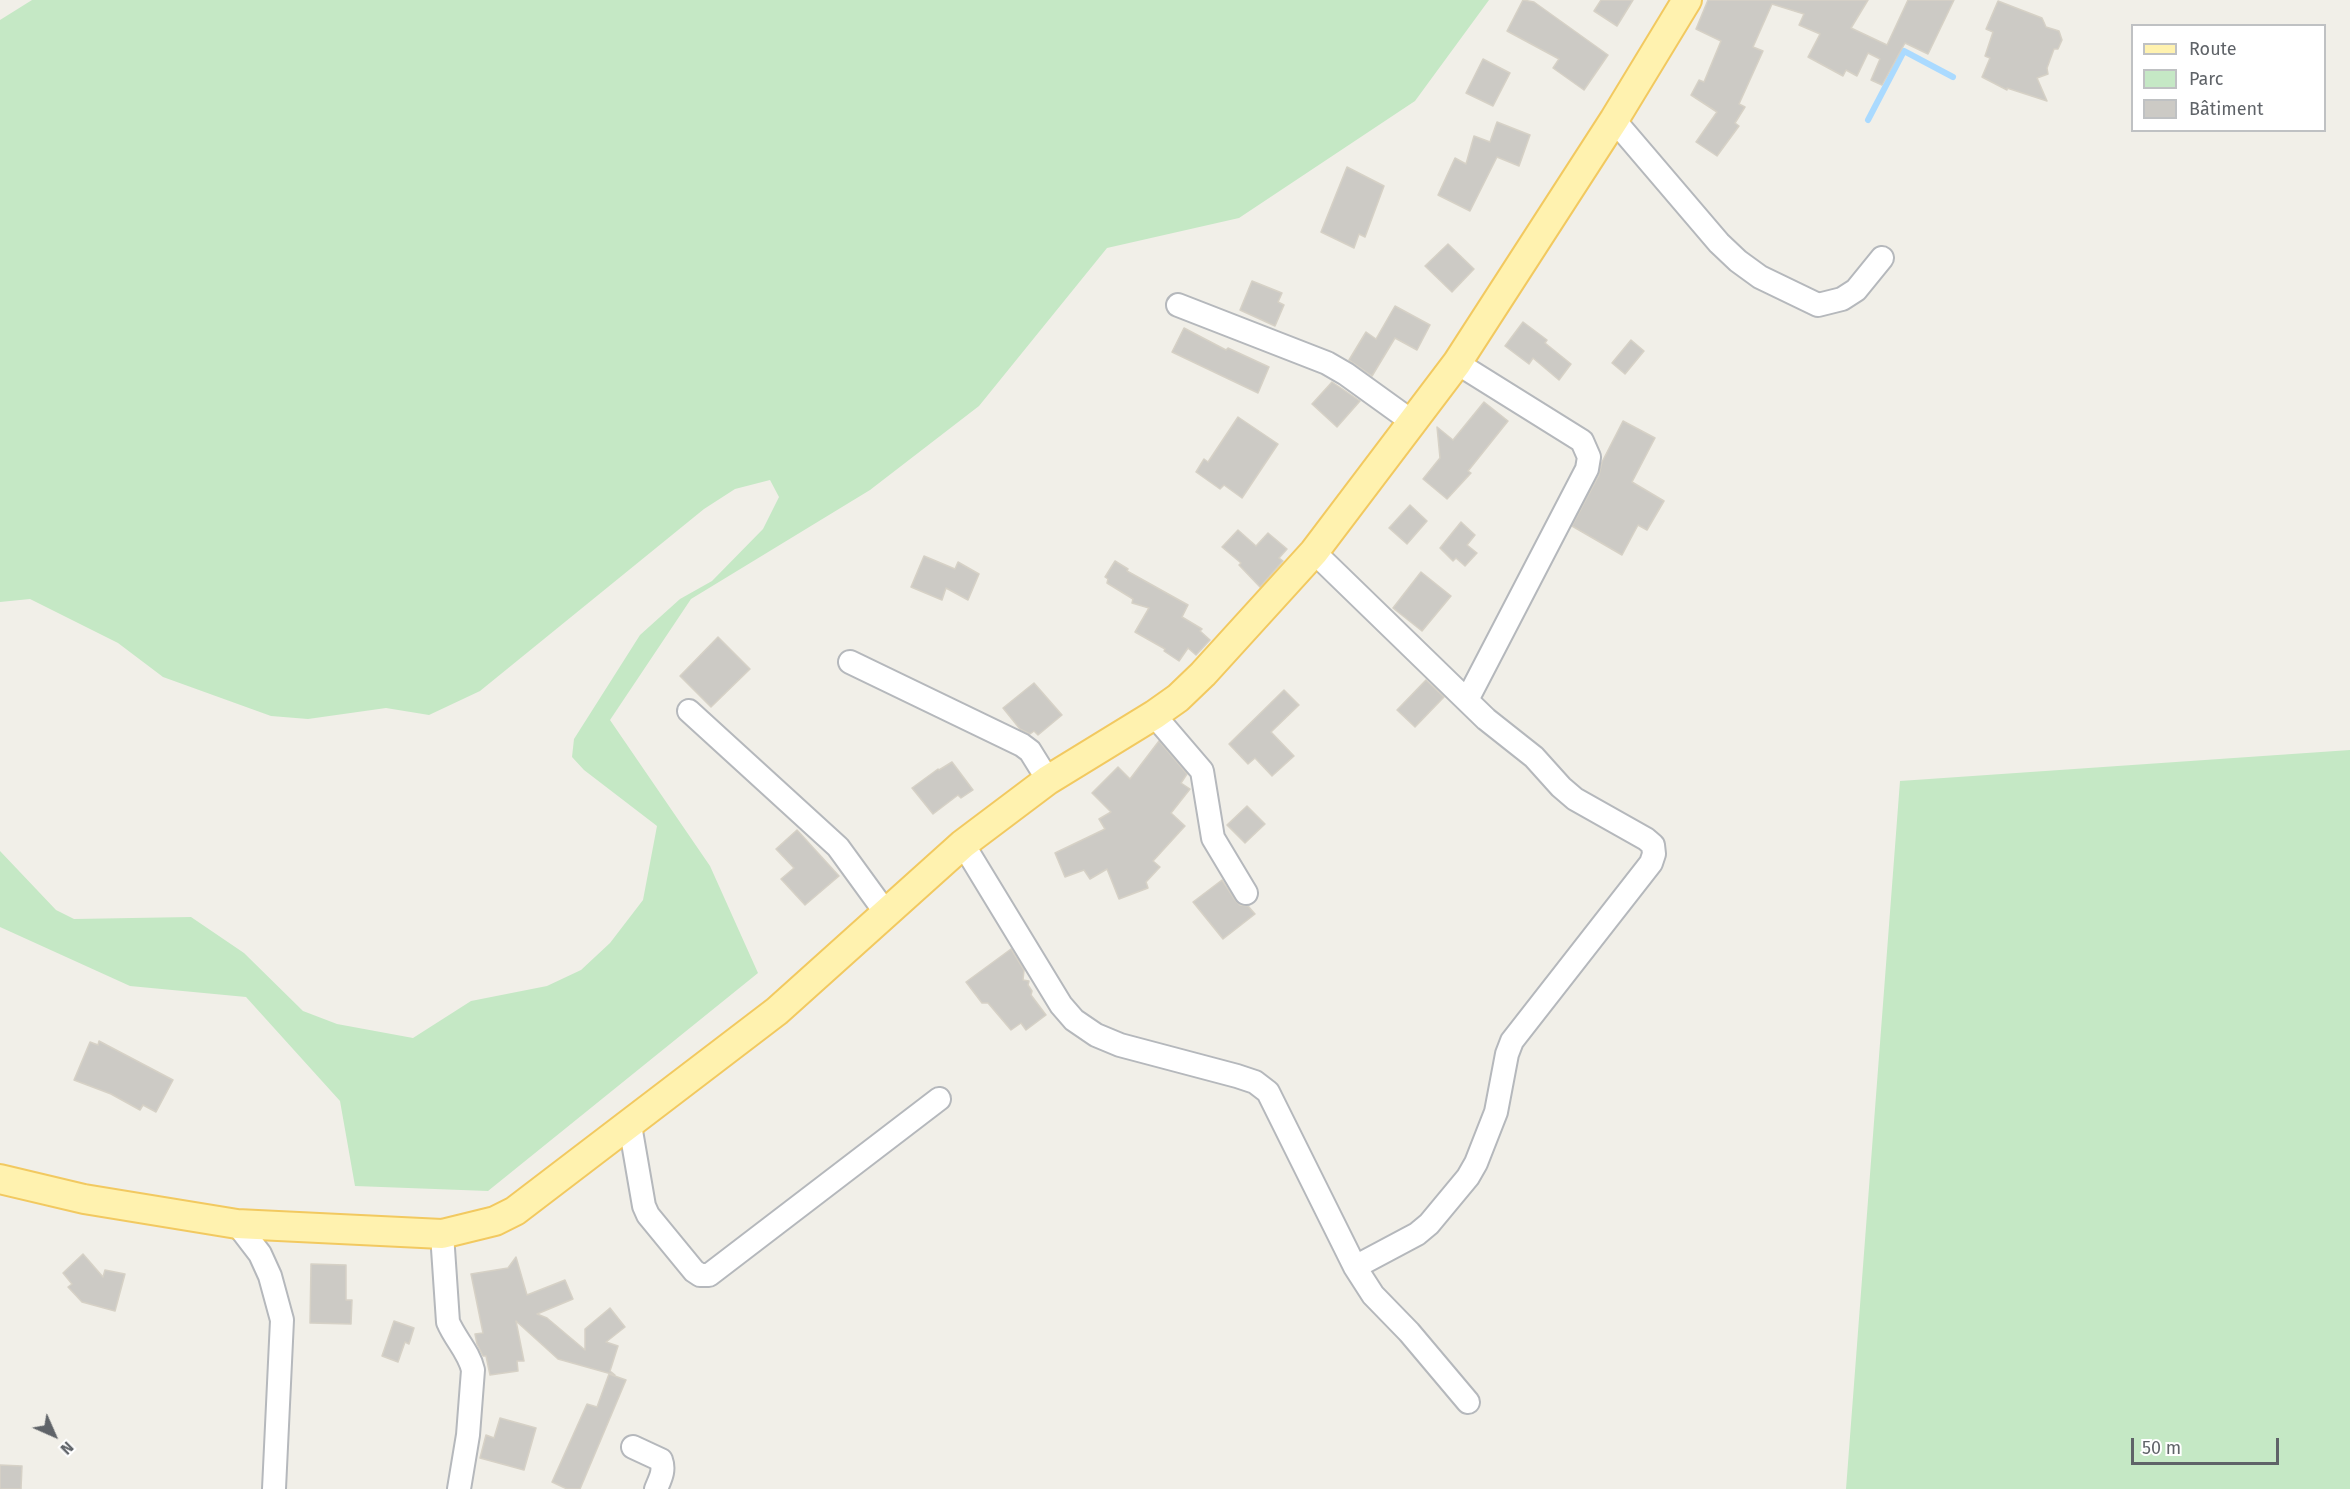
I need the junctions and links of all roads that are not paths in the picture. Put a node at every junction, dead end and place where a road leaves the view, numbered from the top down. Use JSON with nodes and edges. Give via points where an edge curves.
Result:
{"nodes":[{"id":1,"x":1687,"y":0,"type":"edge"},
{"id":2,"x":1614,"y":120,"type":"junction"},
{"id":3,"x":1882,"y":258,"type":"dead end"},
{"id":4,"x":1178,"y":305,"type":"dead end"},
{"id":5,"x":1457,"y":363,"type":"junction"},
{"id":6,"x":1414,"y":423,"type":"junction"},
{"id":7,"x":1314,"y":552,"type":"junction"},
{"id":8,"x":850,"y":662,"type":"dead end"},
{"id":9,"x":1467,"y":700,"type":"junction"},
{"id":10,"x":689,"y":711,"type":"dead end"},
{"id":11,"x":1154,"y":715,"type":"junction"},
{"id":12,"x":1048,"y":780,"type":"junction"},
{"id":13,"x":963,"y":844,"type":"junction"},
{"id":14,"x":1246,"y":893,"type":"dead end"},
{"id":15,"x":886,"y":913,"type":"junction"},
{"id":16,"x":939,"y":1098,"type":"dead end"},
{"id":17,"x":630,"y":1125,"type":"junction"},
{"id":18,"x":0,"y":1179,"type":"edge"},
{"id":19,"x":237,"y":1224,"type":"junction"},
{"id":20,"x":442,"y":1234,"type":"junction"},
{"id":21,"x":1355,"y":1267,"type":"junction"},
{"id":22,"x":1468,"y":1402,"type":"dead end"},
{"id":23,"x":633,"y":1447,"type":"dead end"},
{"id":24,"x":274,"y":1489,"type":"edge"},
{"id":25,"x":459,"y":1489,"type":"edge"},
{"id":26,"x":656,"y":1489,"type":"edge"}],
"edges":[{"from":1,"to":2,"type":"main road"},
{"from":2,"to":3,"type":"street","via":[[1719,243],[1760,277],[1818,305],[1842,299],[1856,290]]},
{"from":2,"to":5,"type":"main road"},
{"from":4,"to":6,"type":"street","via":[[1327,363]]},
{"from":5,"to":6,"type":"main road"},
{"from":5,"to":9,"type":"street","via":[[1582,441],[1589,457],[1587,469]]},
{"from":6,"to":7,"type":"main road"},
{"from":7,"to":9,"type":"street"},
{"from":7,"to":11,"type":"main road","via":[[1203,674]]},
{"from":8,"to":12,"type":"street","via":[[1022,745]]},
{"from":9,"to":21,"type":"street","via":[[1534,757],[1575,799],[1646,839],[1653,845],[1654,854],[1651,863],[1512,1041],[1496,1112],[1468,1177],[1417,1234]]},
{"from":10,"to":15,"type":"street","via":[[838,847]]},
{"from":11,"to":12,"type":"main road"},
{"from":11,"to":14,"type":"street","via":[[1202,771],[1213,838]]},
{"from":12,"to":13,"type":"main road"},
{"from":13,"to":15,"type":"main road"},
{"from":13,"to":21,"type":"street","via":[[1074,1020],[1120,1045],[1237,1076],[1268,1092]]},
{"from":15,"to":17,"type":"main road","via":[[777,1011]]},
{"from":16,"to":17,"type":"street","via":[[709,1275],[694,1271],[648,1215]]},
{"from":17,"to":20,"type":"main road","via":[[515,1211],[495,1221]]},
{"from":18,"to":19,"type":"main road","via":[[84,1199]]},
{"from":19,"to":20,"type":"main road"},
{"from":19,"to":24,"type":"street","via":[[267,1268],[282,1320]]},
{"from":20,"to":25,"type":"street","via":[[448,1322],[473,1370]]},
{"from":21,"to":22,"type":"street","via":[[1373,1295]]},
{"from":23,"to":26,"type":"street","via":[[661,1460],[662,1475]]}]}
